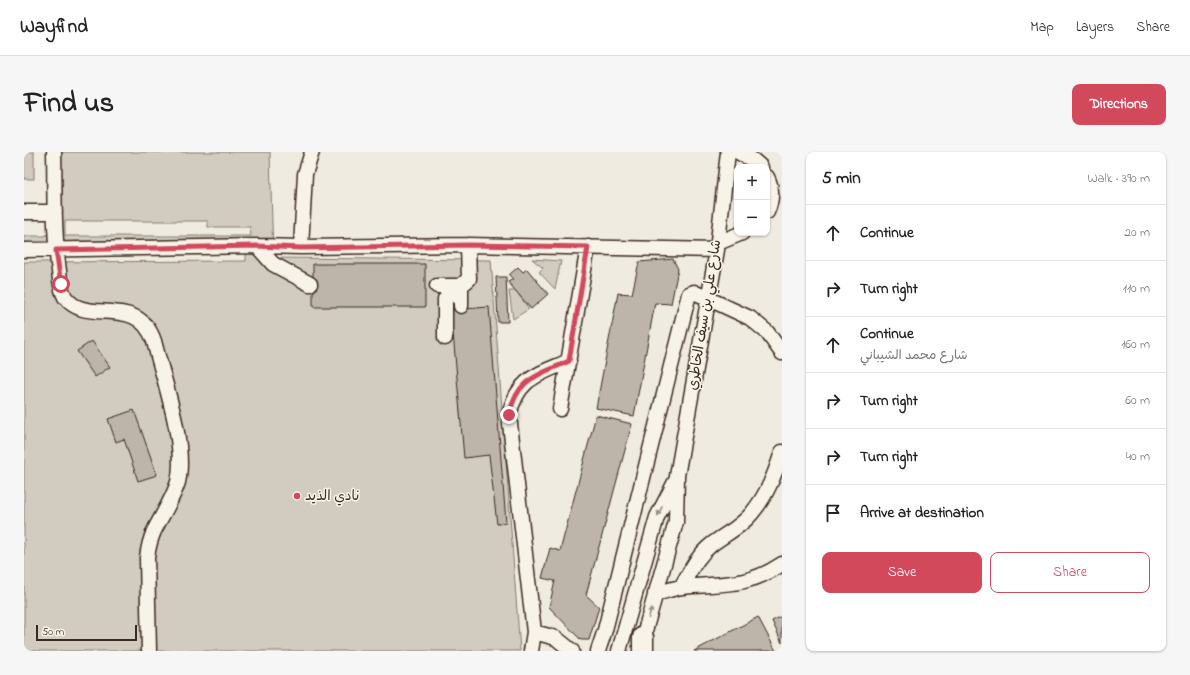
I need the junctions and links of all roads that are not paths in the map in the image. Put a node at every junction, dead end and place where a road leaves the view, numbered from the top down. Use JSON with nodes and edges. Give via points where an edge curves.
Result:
{"nodes":[{"id":1,"x":54,"y":152,"type":"edge"},
{"id":2,"x":312,"y":152,"type":"edge"},
{"id":3,"x":728,"y":152,"type":"edge"},
{"id":4,"x":738,"y":152,"type":"edge"},
{"id":5,"x":757,"y":164,"type":"edge"},
{"id":6,"x":770,"y":185,"type":"edge"},
{"id":7,"x":770,"y":201,"type":"edge"},
{"id":8,"x":24,"y":212,"type":"edge"},
{"id":9,"x":55,"y":212,"type":"junction"},
{"id":10,"x":737,"y":236,"type":"edge"},
{"id":11,"x":468,"y":245,"type":"junction"},
{"id":12,"x":256,"y":246,"type":"junction"},
{"id":13,"x":588,"y":247,"type":"junction"},
{"id":14,"x":717,"y":247,"type":"junction"},
{"id":15,"x":301,"y":248,"type":"junction"},
{"id":16,"x":24,"y":250,"type":"edge"},
{"id":17,"x":56,"y":250,"type":"junction"},
{"id":18,"x":310,"y":284,"type":"dead end"},
{"id":19,"x":437,"y":286,"type":"dead end"},
{"id":20,"x":461,"y":286,"type":"junction"},
{"id":21,"x":709,"y":299,"type":"junction"},
{"id":22,"x":461,"y":306,"type":"dead end"},
{"id":23,"x":445,"y":338,"type":"dead end"},
{"id":24,"x":782,"y":353,"type":"edge"},
{"id":25,"x":569,"y":361,"type":"junction"},
{"id":26,"x":560,"y":409,"type":"dead end"},
{"id":27,"x":782,"y":452,"type":"edge"},
{"id":28,"x":677,"y":476,"type":"junction"},
{"id":29,"x":782,"y":564,"type":"edge"},
{"id":30,"x":681,"y":587,"type":"junction"},
{"id":31,"x":655,"y":594,"type":"junction"},
{"id":32,"x":534,"y":632,"type":"junction"},
{"id":33,"x":642,"y":646,"type":"edge"},
{"id":34,"x":149,"y":651,"type":"edge"},
{"id":35,"x":531,"y":651,"type":"edge"},
{"id":36,"x":572,"y":651,"type":"edge"},
{"id":37,"x":598,"y":651,"type":"edge"},
{"id":38,"x":618,"y":651,"type":"edge"}],
"edges":[{"from":1,"to":9,"type":"street"},
{"from":2,"to":15,"type":"street","via":[[305,174]]},
{"from":3,"to":14,"type":"street","name":"شارع علي بن سيف الخاطري"},
{"from":4,"to":5,"type":"street"},
{"from":6,"to":7,"type":"street"},
{"from":8,"to":9,"type":"street"},
{"from":9,"to":17,"type":"street"},
{"from":10,"to":14,"type":"street"},
{"from":11,"to":13,"type":"street"},
{"from":11,"to":15,"type":"street"},
{"from":11,"to":20,"type":"street","via":[[469,279]]},
{"from":12,"to":15,"type":"street"},
{"from":12,"to":17,"type":"street"},
{"from":12,"to":18,"type":"street","via":[[273,264]]},
{"from":13,"to":14,"type":"street"},
{"from":13,"to":25,"type":"street"},
{"from":14,"to":21,"type":"street","name":"شارع علي بن سيف الخاطري"},
{"from":16,"to":17,"type":"street"},
{"from":17,"to":34,"type":"street","via":[[62,290],[72,304],[82,308],[134,316],[147,326],[154,341],[172,412],[180,469],[174,492],[149,546]]},
{"from":19,"to":20,"type":"street"},
{"from":20,"to":22,"type":"street"},
{"from":20,"to":23,"type":"street","via":[[445,298]]},
{"from":21,"to":24,"type":"street","via":[[756,322],[767,332]]},
{"from":21,"to":28,"type":"street","name":"شارع علي بن سيف الخاطري"},
{"from":21,"to":37,"type":"street","via":[[694,292],[688,297]]},
{"from":25,"to":26,"type":"street"},
{"from":25,"to":32,"type":"street","via":[[529,379],[512,401],[509,415]]},
{"from":27,"to":30,"type":"street","via":[[767,493],[752,514],[699,556]]},
{"from":28,"to":31,"type":"street","name":"شارع علي بن سيف الخاطري","via":[[676,522]]},
{"from":28,"to":38,"type":"street","name":"شارع علي بن سيف الخاطري","one_way":true,"via":[[657,517]]},
{"from":29,"to":30,"type":"street","via":[[750,580]]},
{"from":30,"to":31,"type":"street"},
{"from":33,"to":31,"type":"street","name":"شارع علي بن سيف الخاطري","one_way":true},
{"from":32,"to":35,"type":"street"},
{"from":32,"to":36,"type":"street","via":[[556,638]]}]}
